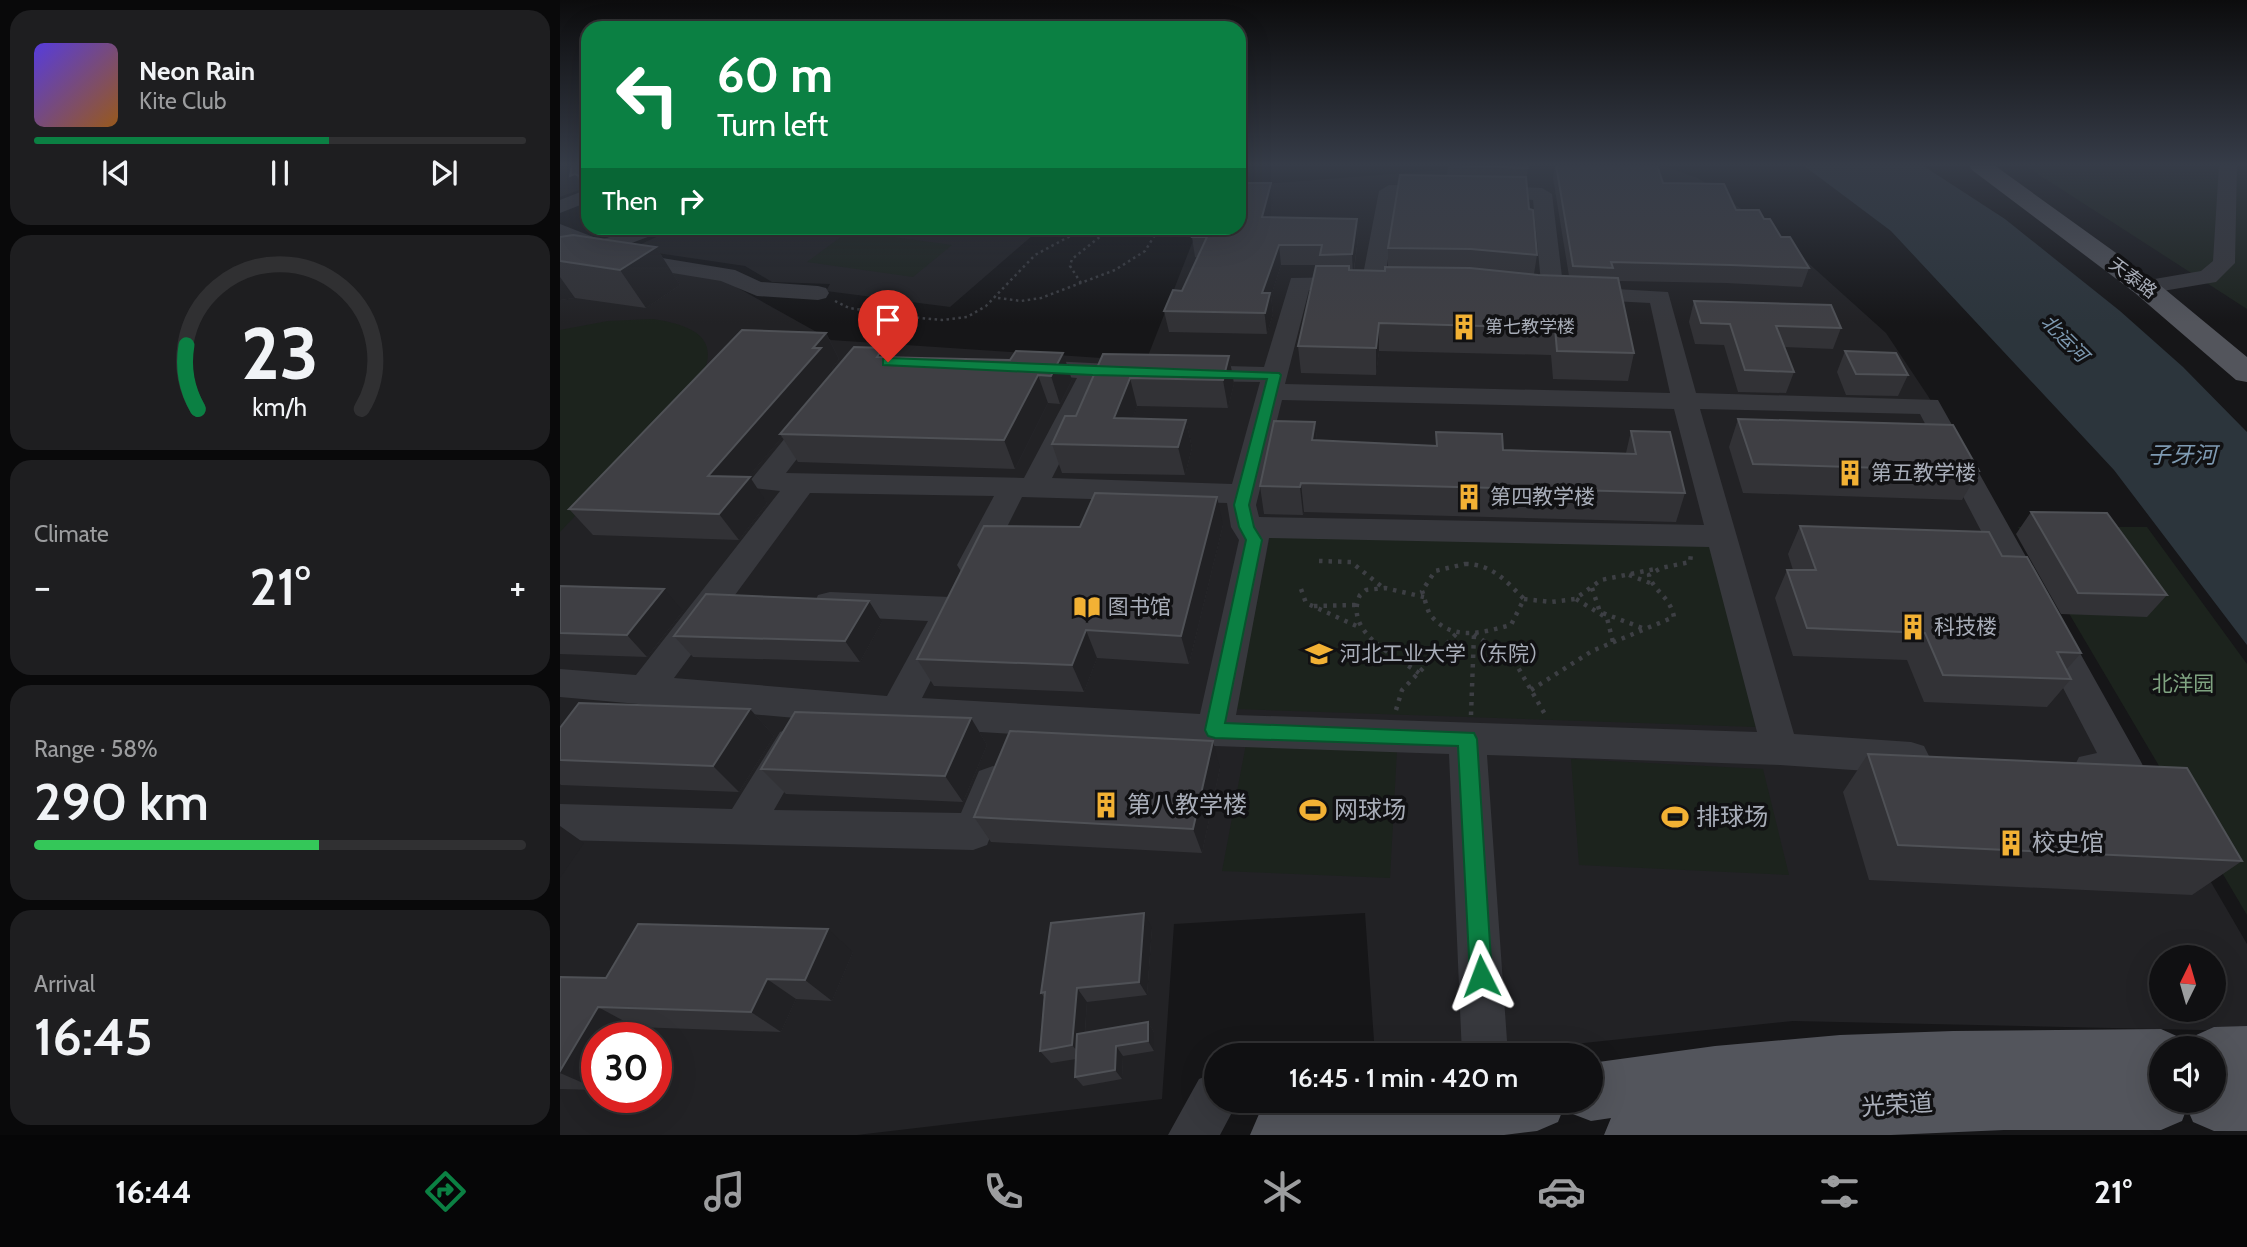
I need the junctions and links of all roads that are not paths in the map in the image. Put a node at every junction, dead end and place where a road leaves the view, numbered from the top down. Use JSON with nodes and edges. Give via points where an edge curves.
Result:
{"nodes":[{"id":1,"x":578,"y":218,"type":"edge"},
{"id":2,"x":1385,"y":218,"type":"edge"},
{"id":3,"x":1545,"y":218,"type":"edge"},
{"id":4,"x":2061,"y":218,"type":"edge"},
{"id":5,"x":2077,"y":218,"type":"edge"},
{"id":6,"x":2211,"y":218,"type":"edge"},
{"id":7,"x":2226,"y":218,"type":"edge"},
{"id":8,"x":560,"y":227,"type":"edge"},
{"id":9,"x":635,"y":235,"type":"edge"},
{"id":10,"x":600,"y":248,"type":"junction"},
{"id":11,"x":560,"y":262,"type":"edge"},
{"id":12,"x":2154,"y":280,"type":"junction"},
{"id":13,"x":1373,"y":284,"type":"junction"},
{"id":14,"x":1401,"y":285,"type":"edge"},
{"id":15,"x":1525,"y":290,"type":"edge"},
{"id":16,"x":818,"y":293,"type":"road end"},
{"id":17,"x":1553,"y":293,"type":"junction"},
{"id":18,"x":2247,"y":341,"type":"edge"},
{"id":19,"x":998,"y":367,"type":"edge"},
{"id":20,"x":1093,"y":371,"type":"junction"},
{"id":21,"x":2247,"y":373,"type":"edge"},
{"id":22,"x":1273,"y":384,"type":"junction"},
{"id":23,"x":829,"y":401,"type":"edge"},
{"id":24,"x":1685,"y":401,"type":"junction"},
{"id":25,"x":802,"y":483,"type":"junction"},
{"id":26,"x":1023,"y":487,"type":"junction"},
{"id":27,"x":1244,"y":494,"type":"junction"},
{"id":28,"x":1246,"y":527,"type":"junction"},
{"id":29,"x":1708,"y":536,"type":"junction"},
{"id":30,"x":713,"y":600,"type":"junction"},
{"id":31,"x":755,"y":602,"type":"edge"},
{"id":32,"x":797,"y":603,"type":"edge"},
{"id":33,"x":950,"y":609,"type":"junction"},
{"id":34,"x":560,"y":683,"type":"edge"},
{"id":35,"x":631,"y":689,"type":"junction"},
{"id":36,"x":815,"y":705,"type":"junction"},
{"id":37,"x":897,"y":712,"type":"junction"},
{"id":38,"x":1019,"y":719,"type":"junction"},
{"id":39,"x":593,"y":720,"type":"edge"},
{"id":40,"x":1215,"y":730,"type":"junction"},
{"id":41,"x":1467,"y":739,"type":"junction"},
{"id":42,"x":1780,"y":749,"type":"junction"},
{"id":43,"x":1933,"y":759,"type":"edge"},
{"id":44,"x":2058,"y":767,"type":"edge"},
{"id":45,"x":560,"y":822,"type":"edge"},
{"id":46,"x":743,"y":828,"type":"junction"},
{"id":47,"x":1493,"y":1043,"type":"edge"},
{"id":48,"x":2247,"y":1055,"type":"edge"},
{"id":49,"x":2226,"y":1056,"type":"edge"},
{"id":50,"x":2149,"y":1058,"type":"edge"},
{"id":51,"x":1603,"y":1090,"type":"edge"},
{"id":52,"x":2149,"y":1100,"type":"edge"},
{"id":53,"x":2226,"y":1101,"type":"edge"},
{"id":54,"x":2247,"y":1101,"type":"edge"},
{"id":55,"x":1206,"y":1113,"type":"edge"},
{"id":56,"x":1414,"y":1113,"type":"edge"},
{"id":57,"x":1368,"y":1120,"type":"edge"},
{"id":58,"x":1193,"y":1135,"type":"edge"},
{"id":59,"x":1280,"y":1135,"type":"edge"},
{"id":60,"x":1634,"y":1135,"type":"edge"}],
"edges":[{"from":1,"to":8,"type":"street"},
{"from":2,"to":13,"type":"street"},
{"from":3,"to":17,"type":"street"},
{"from":4,"to":12,"type":"main road","name":"天泰路"},
{"from":5,"to":12,"type":"main road","name":"天泰路"},
{"from":6,"to":12,"type":"street","via":[[2208,257],[2196,268]]},
{"from":7,"to":12,"type":"street","via":[[2224,263],[2208,277]]},
{"from":8,"to":10,"type":"street"},
{"from":9,"to":10,"type":"street"},
{"from":10,"to":11,"type":"street"},
{"from":10,"to":16,"type":"street","via":[[648,262],[727,275],[757,289]]},
{"from":12,"to":18,"type":"main road","name":"天泰路"},
{"from":12,"to":21,"type":"main road","name":"天泰路"},
{"from":13,"to":14,"type":"street"},
{"from":13,"to":22,"type":"street","via":[[1298,284]]},
{"from":15,"to":17,"type":"street"},
{"from":17,"to":24,"type":"street","via":[[1660,296]]},
{"from":19,"to":20,"type":"street"},
{"from":20,"to":22,"type":"street"},
{"from":20,"to":26,"type":"street"},
{"from":22,"to":24,"type":"street"},
{"from":22,"to":27,"type":"street"},
{"from":23,"to":25,"type":"street","via":[[764,481]]},
{"from":24,"to":29,"type":"street"},
{"from":24,"to":44,"type":"street","via":[[1929,405],[2127,772]]},
{"from":25,"to":26,"type":"street"},
{"from":25,"to":30,"type":"street"},
{"from":26,"to":27,"type":"street"},
{"from":26,"to":33,"type":"street"},
{"from":27,"to":28,"type":"street","via":[[1241,505]]},
{"from":28,"to":29,"type":"street"},
{"from":28,"to":40,"type":"street","via":[[1254,540]]},
{"from":29,"to":42,"type":"street"},
{"from":30,"to":31,"type":"street"},
{"from":30,"to":35,"type":"street"},
{"from":32,"to":33,"type":"street"},
{"from":33,"to":37,"type":"street"},
{"from":34,"to":35,"type":"street"},
{"from":35,"to":36,"type":"street"},
{"from":35,"to":39,"type":"street"},
{"from":36,"to":37,"type":"street"},
{"from":36,"to":46,"type":"street"},
{"from":37,"to":38,"type":"street"},
{"from":38,"to":40,"type":"street"},
{"from":38,"to":46,"type":"street","via":[[974,832]]},
{"from":40,"to":41,"type":"street"},
{"from":41,"to":42,"type":"street"},
{"from":41,"to":47,"type":"street"},
{"from":42,"to":43,"type":"street"},
{"from":45,"to":46,"type":"street"},
{"from":48,"to":49,"type":"main road"},
{"from":50,"to":51,"type":"main road","via":[[1922,1060],[1791,1068]]},
{"from":52,"to":60,"type":"main road","name":"光荣道","via":[[1912,1104]]},
{"from":53,"to":54,"type":"main road"},
{"from":55,"to":58,"type":"street"},
{"from":56,"to":57,"type":"main road"},
{"from":57,"to":59,"type":"main road"}]}
